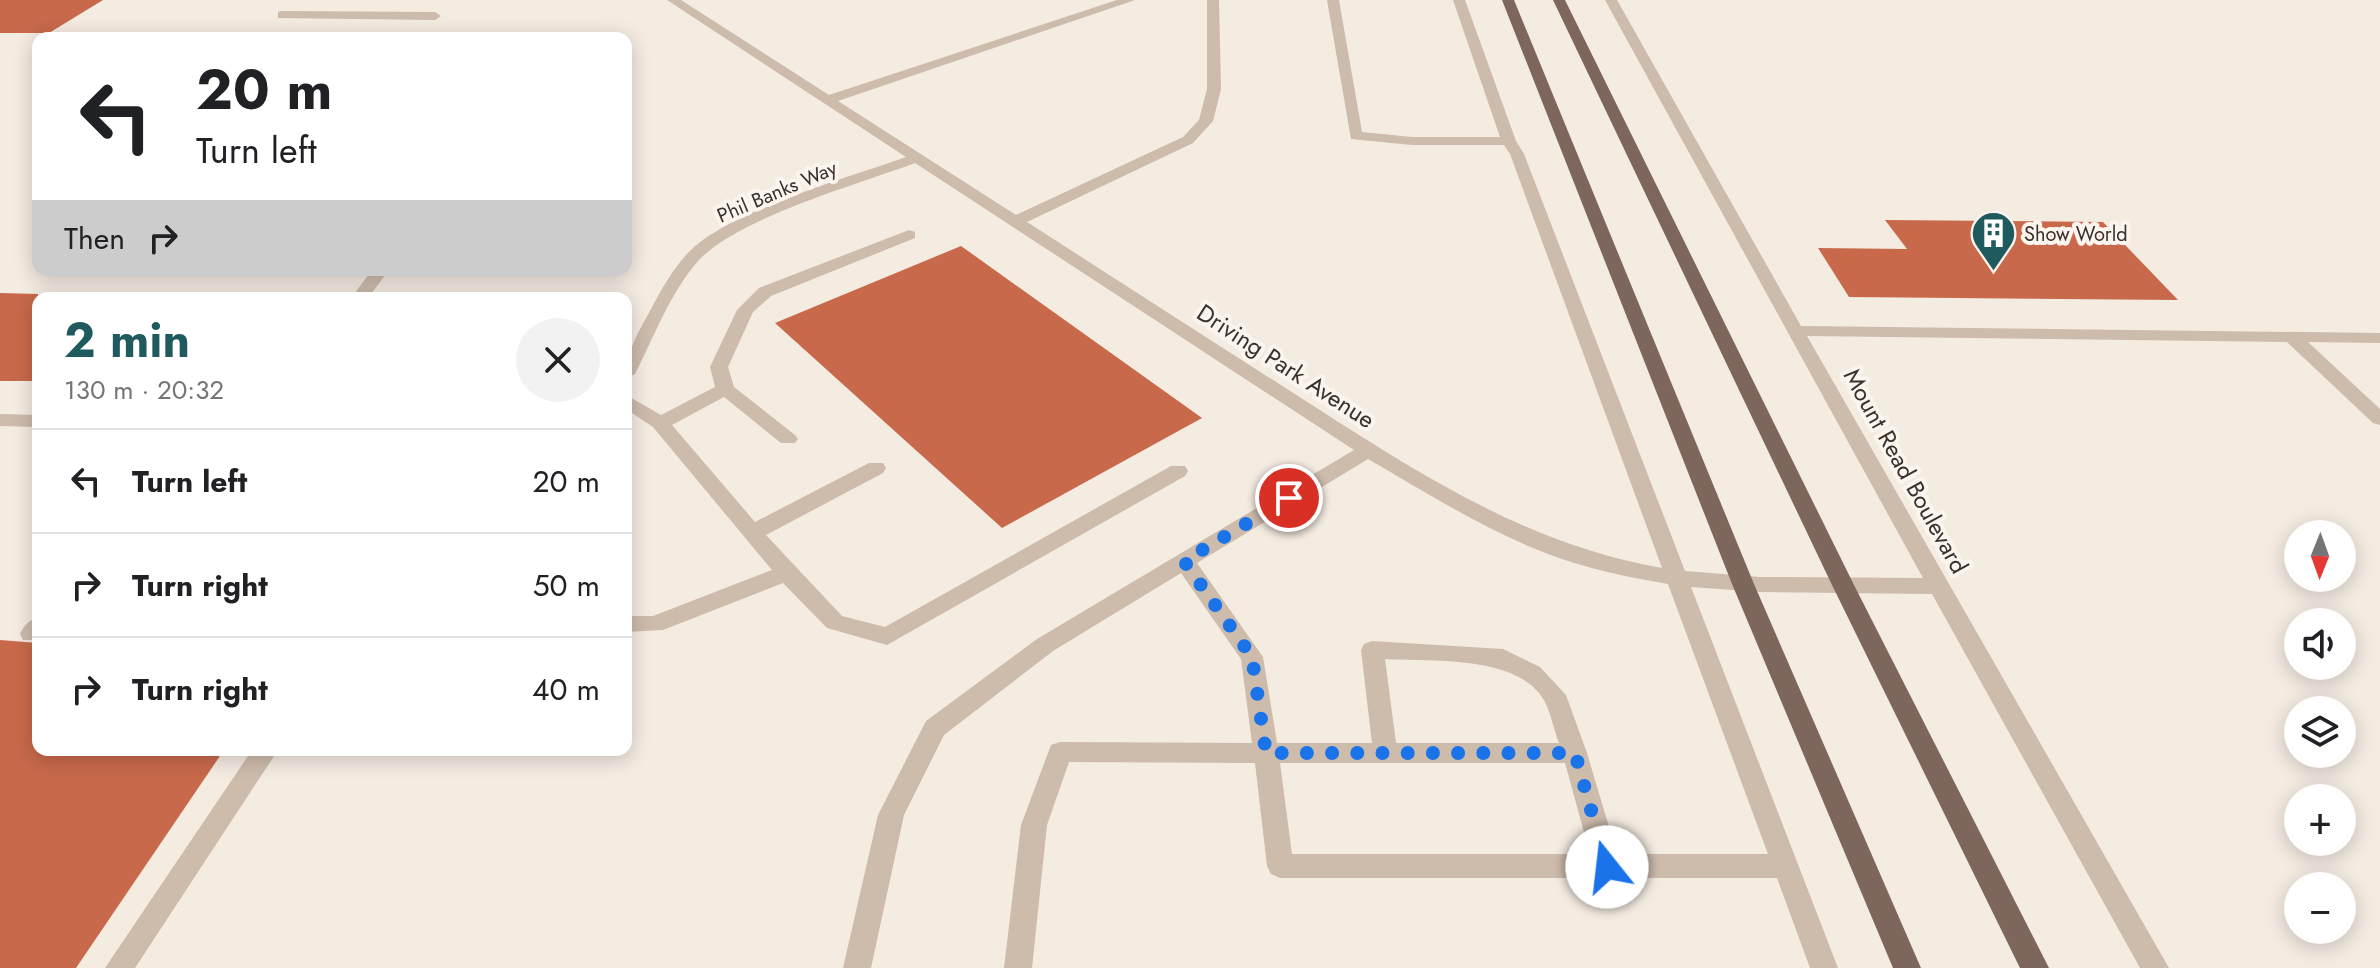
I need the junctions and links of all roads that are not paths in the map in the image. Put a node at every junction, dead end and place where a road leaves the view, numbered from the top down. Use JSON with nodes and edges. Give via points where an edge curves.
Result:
{"nodes":[{"id":1,"x":302,"y":0,"type":"edge"},
{"id":2,"x":673,"y":0,"type":"edge"},
{"id":3,"x":1129,"y":0,"type":"edge"},
{"id":4,"x":1213,"y":0,"type":"edge"},
{"id":5,"x":1333,"y":0,"type":"edge"},
{"id":6,"x":1459,"y":0,"type":"edge"},
{"id":7,"x":1508,"y":0,"type":"edge"},
{"id":8,"x":1559,"y":0,"type":"edge"},
{"id":9,"x":1611,"y":0,"type":"edge"},
{"id":10,"x":435,"y":16,"type":"dead end"},
{"id":11,"x":827,"y":100,"type":"junction"},
{"id":12,"x":1513,"y":148,"type":"junction"},
{"id":13,"x":917,"y":158,"type":"junction"},
{"id":14,"x":1016,"y":222,"type":"junction"},
{"id":15,"x":909,"y":235,"type":"dead end"},
{"id":16,"x":376,"y":276,"type":"edge"},
{"id":17,"x":364,"y":292,"type":"edge"},
{"id":18,"x":1796,"y":331,"type":"junction"},
{"id":19,"x":2292,"y":337,"type":"junction"},
{"id":20,"x":2380,"y":338,"type":"edge"},
{"id":21,"x":632,"y":364,"type":"edge"},
{"id":22,"x":725,"y":389,"type":"junction"},
{"id":23,"x":632,"y":405,"type":"edge"},
{"id":24,"x":2380,"y":419,"type":"edge"},
{"id":25,"x":0,"y":420,"type":"edge"},
{"id":26,"x":32,"y":421,"type":"edge"},
{"id":27,"x":660,"y":423,"type":"junction"},
{"id":28,"x":788,"y":439,"type":"dead end"},
{"id":29,"x":1368,"y":450,"type":"junction"},
{"id":30,"x":876,"y":468,"type":"dead end"},
{"id":31,"x":1178,"y":471,"type":"dead end"},
{"id":32,"x":752,"y":533,"type":"junction"},
{"id":33,"x":1184,"y":561,"type":"junction"},
{"id":34,"x":786,"y":573,"type":"junction"},
{"id":35,"x":1674,"y":578,"type":"junction"},
{"id":36,"x":1743,"y":584,"type":"junction"},
{"id":37,"x":1843,"y":585,"type":"junction"},
{"id":38,"x":1938,"y":586,"type":"junction"},
{"id":39,"x":632,"y":624,"type":"edge"},
{"id":40,"x":1266,"y":753,"type":"junction"},
{"id":41,"x":1385,"y":753,"type":"junction"},
{"id":42,"x":1575,"y":753,"type":"junction"},
{"id":43,"x":262,"y":756,"type":"edge"},
{"id":44,"x":1787,"y":866,"type":"junction"},
{"id":45,"x":1607,"y":867,"type":"junction"},
{"id":46,"x":119,"y":968,"type":"edge"},
{"id":47,"x":857,"y":968,"type":"edge"},
{"id":48,"x":1018,"y":968,"type":"edge"},
{"id":49,"x":1824,"y":968,"type":"edge"},
{"id":50,"x":1907,"y":968,"type":"edge"},
{"id":51,"x":2035,"y":968,"type":"edge"},
{"id":52,"x":2155,"y":968,"type":"edge"}],
"edges":[{"from":1,"to":10,"type":"street","via":[[282,15]]},
{"from":2,"to":11,"type":"street","name":"Driving Park Avenue"},
{"from":3,"to":11,"type":"street"},
{"from":4,"to":14,"type":"street","via":[[1214,89],[1206,121],[1188,140]]},
{"from":5,"to":12,"type":"street","via":[[1356,136]]},
{"from":6,"to":12,"type":"street"},
{"from":7,"to":36,"type":"main road"},
{"from":8,"to":37,"type":"main road"},
{"from":9,"to":18,"type":"street","name":"Mount Read Boulevard"},
{"from":11,"to":13,"type":"street","name":"Driving Park Avenue"},
{"from":12,"to":35,"type":"street"},
{"from":13,"to":14,"type":"street","name":"Driving Park Avenue"},
{"from":13,"to":21,"type":"street","name":"Phil Banks Way","via":[[758,218],[695,255]]},
{"from":14,"to":29,"type":"street","name":"Driving Park Avenue"},
{"from":15,"to":22,"type":"street","via":[[765,292],[746,310],[719,367]]},
{"from":16,"to":17,"type":"street"},
{"from":18,"to":19,"type":"street"},
{"from":18,"to":38,"type":"street","name":"Mount Read Boulevard"},
{"from":19,"to":20,"type":"street"},
{"from":19,"to":24,"type":"street"},
{"from":22,"to":27,"type":"street"},
{"from":22,"to":28,"type":"street"},
{"from":23,"to":27,"type":"street"},
{"from":25,"to":26,"type":"street"},
{"from":27,"to":32,"type":"street"},
{"from":29,"to":33,"type":"street"},
{"from":29,"to":35,"type":"street","name":"Driving Park Avenue","via":[[1535,539],[1585,559]]},
{"from":30,"to":32,"type":"street"},
{"from":31,"to":34,"type":"street","via":[[887,636],[835,622]]},
{"from":32,"to":34,"type":"street"},
{"from":33,"to":40,"type":"street","via":[[1252,657]]},
{"from":33,"to":47,"type":"street","via":[[1045,645],[935,728],[891,815]]},
{"from":34,"to":39,"type":"street","via":[[655,624]]},
{"from":35,"to":36,"type":"street","name":"Driving Park Avenue"},
{"from":35,"to":44,"type":"street"},
{"from":36,"to":37,"type":"street","name":"Driving Park Avenue"},
{"from":36,"to":50,"type":"main road"},
{"from":37,"to":38,"type":"street","name":"Driving Park Avenue"},
{"from":37,"to":51,"type":"main road"},
{"from":38,"to":52,"type":"street","name":"Mount Read Boulevard"},
{"from":40,"to":41,"type":"street"},
{"from":40,"to":45,"type":"street","via":[[1280,866]]},
{"from":40,"to":48,"type":"street","via":[[1060,752],[1034,825]]},
{"from":41,"to":42,"type":"street"},
{"from":41,"to":42,"type":"street","via":[[1372,650],[1503,658],[1532,673],[1554,695]]},
{"from":42,"to":45,"type":"street"},
{"from":43,"to":46,"type":"street"},
{"from":44,"to":45,"type":"street"},
{"from":44,"to":49,"type":"street"}]}
